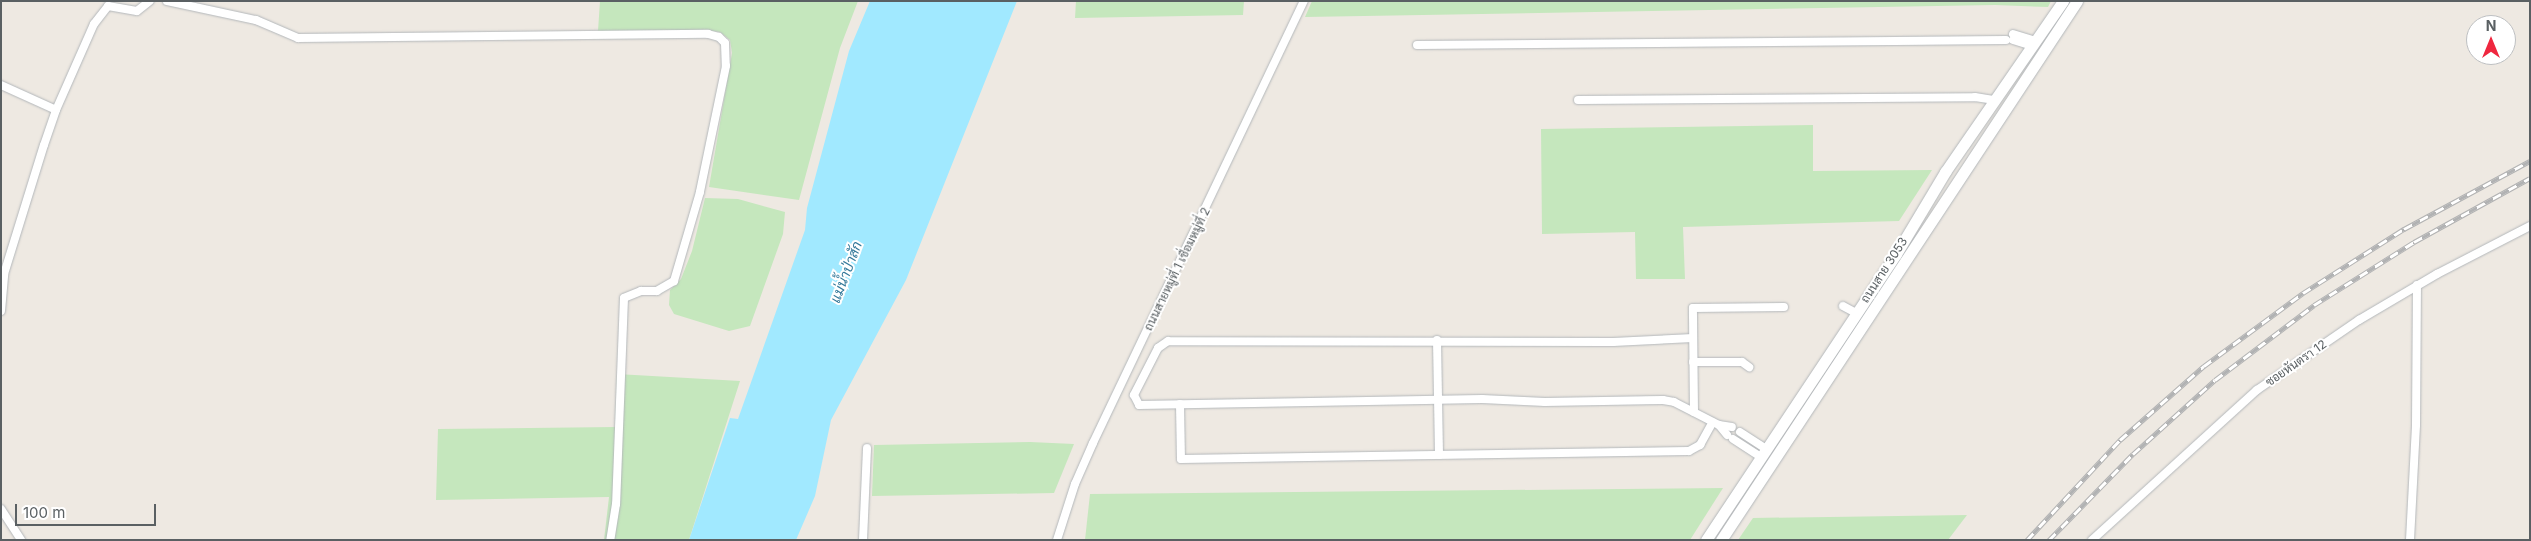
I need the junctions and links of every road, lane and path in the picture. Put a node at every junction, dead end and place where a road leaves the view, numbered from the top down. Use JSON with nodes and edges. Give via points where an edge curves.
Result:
{"nodes":[{"id":1,"x":150,"y":1,"type":"edge"},
{"id":2,"x":167,"y":1,"type":"edge"},
{"id":3,"x":1304,"y":1,"type":"edge"},
{"id":4,"x":2063,"y":1,"type":"edge"},
{"id":5,"x":2077,"y":1,"type":"edge"},
{"id":6,"x":2035,"y":43,"type":"junction"},
{"id":7,"x":1417,"y":45,"type":"dead end"},
{"id":8,"x":1,"y":85,"type":"edge"},
{"id":9,"x":1578,"y":100,"type":"dead end"},
{"id":10,"x":1995,"y":100,"type":"junction"},
{"id":11,"x":56,"y":110,"type":"junction"},
{"id":12,"x":1923,"y":208,"type":"junction"},
{"id":13,"x":1937,"y":216,"type":"junction"},
{"id":14,"x":2530,"y":226,"type":"edge"},
{"id":15,"x":2417,"y":285,"type":"junction"},
{"id":16,"x":1843,"y":306,"type":"dead end"},
{"id":17,"x":1784,"y":307,"type":"dead end"},
{"id":18,"x":1,"y":311,"type":"edge"},
{"id":19,"x":1856,"y":313,"type":"junction"},
{"id":20,"x":1693,"y":338,"type":"junction"},
{"id":21,"x":1437,"y":340,"type":"junction"},
{"id":22,"x":1694,"y":362,"type":"junction"},
{"id":23,"x":1749,"y":367,"type":"dead end"},
{"id":24,"x":1438,"y":399,"type":"junction"},
{"id":25,"x":1180,"y":404,"type":"junction"},
{"id":26,"x":1694,"y":412,"type":"junction"},
{"id":27,"x":1716,"y":423,"type":"junction"},
{"id":28,"x":1732,"y":427,"type":"dead end"},
{"id":29,"x":1740,"y":432,"type":"dead end"},
{"id":30,"x":867,"y":448,"type":"dead end"},
{"id":31,"x":1763,"y":453,"type":"junction"},
{"id":32,"x":1439,"y":455,"type":"junction"},
{"id":33,"x":1,"y":509,"type":"edge"},
{"id":34,"x":21,"y":540,"type":"edge"},
{"id":35,"x":610,"y":540,"type":"edge"},
{"id":36,"x":863,"y":540,"type":"edge"},
{"id":37,"x":1058,"y":540,"type":"edge"},
{"id":38,"x":1706,"y":540,"type":"edge"},
{"id":39,"x":1722,"y":540,"type":"edge"},
{"id":40,"x":2092,"y":540,"type":"edge"},
{"id":41,"x":2410,"y":540,"type":"edge"}],
"edges":[{"from":1,"to":11,"type":"street","via":[[137,11],[113,5],[102,11]]},
{"from":2,"to":35,"type":"street","via":[[256,20],[298,38],[708,34],[725,43],[726,66],[700,192],[674,281],[657,291],[641,291],[624,298],[616,504]]},
{"from":3,"to":37,"type":"street","name":"ถนนสายหมู่ที่ 1 เชื่อมหมู่ที่ 2","via":[[1093,443],[1075,484]]},
{"from":4,"to":6,"type":"main road","name":"ถนนสาย 3053"},
{"from":5,"to":13,"type":"main road","name":"ถนนสาย 3053"},
{"from":6,"to":7,"type":"street","via":[[2010,37]]},
{"from":6,"to":10,"type":"main road","name":"ถนนสาย 3053"},
{"from":8,"to":11,"type":"street"},
{"from":9,"to":10,"type":"street","via":[[1975,97]]},
{"from":10,"to":12,"type":"main road","name":"ถนนสาย 3053"},
{"from":11,"to":18,"type":"street","via":[[4,274]]},
{"from":12,"to":13,"type":"main road"},
{"from":12,"to":19,"type":"main road","name":"ถนนสาย 3053"},
{"from":13,"to":39,"type":"main road","name":"ถนนสาย 3053"},
{"from":14,"to":15,"type":"street","name":"ซอยหันตรา 12"},
{"from":15,"to":40,"type":"street","name":"ซอยหันตรา 12","via":[[2359,320],[2257,390]]},
{"from":15,"to":41,"type":"street","via":[[2416,425]]},
{"from":16,"to":19,"type":"street"},
{"from":17,"to":20,"type":"street","via":[[1693,308]]},
{"from":19,"to":31,"type":"main road","name":"ถนนสาย 3053"},
{"from":20,"to":21,"type":"street","via":[[1613,342]]},
{"from":20,"to":22,"type":"street"},
{"from":21,"to":24,"type":"street"},
{"from":21,"to":25,"type":"street","via":[[1168,341],[1158,348],[1134,396],[1135,402],[1140,405]]},
{"from":22,"to":23,"type":"street","via":[[1742,362]]},
{"from":22,"to":26,"type":"street"},
{"from":24,"to":25,"type":"street"},
{"from":24,"to":26,"type":"street","via":[[1663,400]]},
{"from":24,"to":32,"type":"street"},
{"from":25,"to":32,"type":"street","via":[[1181,459]]},
{"from":26,"to":27,"type":"street"},
{"from":27,"to":28,"type":"street"},
{"from":27,"to":31,"type":"street","via":[[1730,437]]},
{"from":27,"to":32,"type":"street","via":[[1700,445],[1689,451]]},
{"from":29,"to":31,"type":"street"},
{"from":30,"to":36,"type":"street"},
{"from":31,"to":38,"type":"main road","name":"ถนนสาย 3053"},
{"from":33,"to":34,"type":"street"}]}
